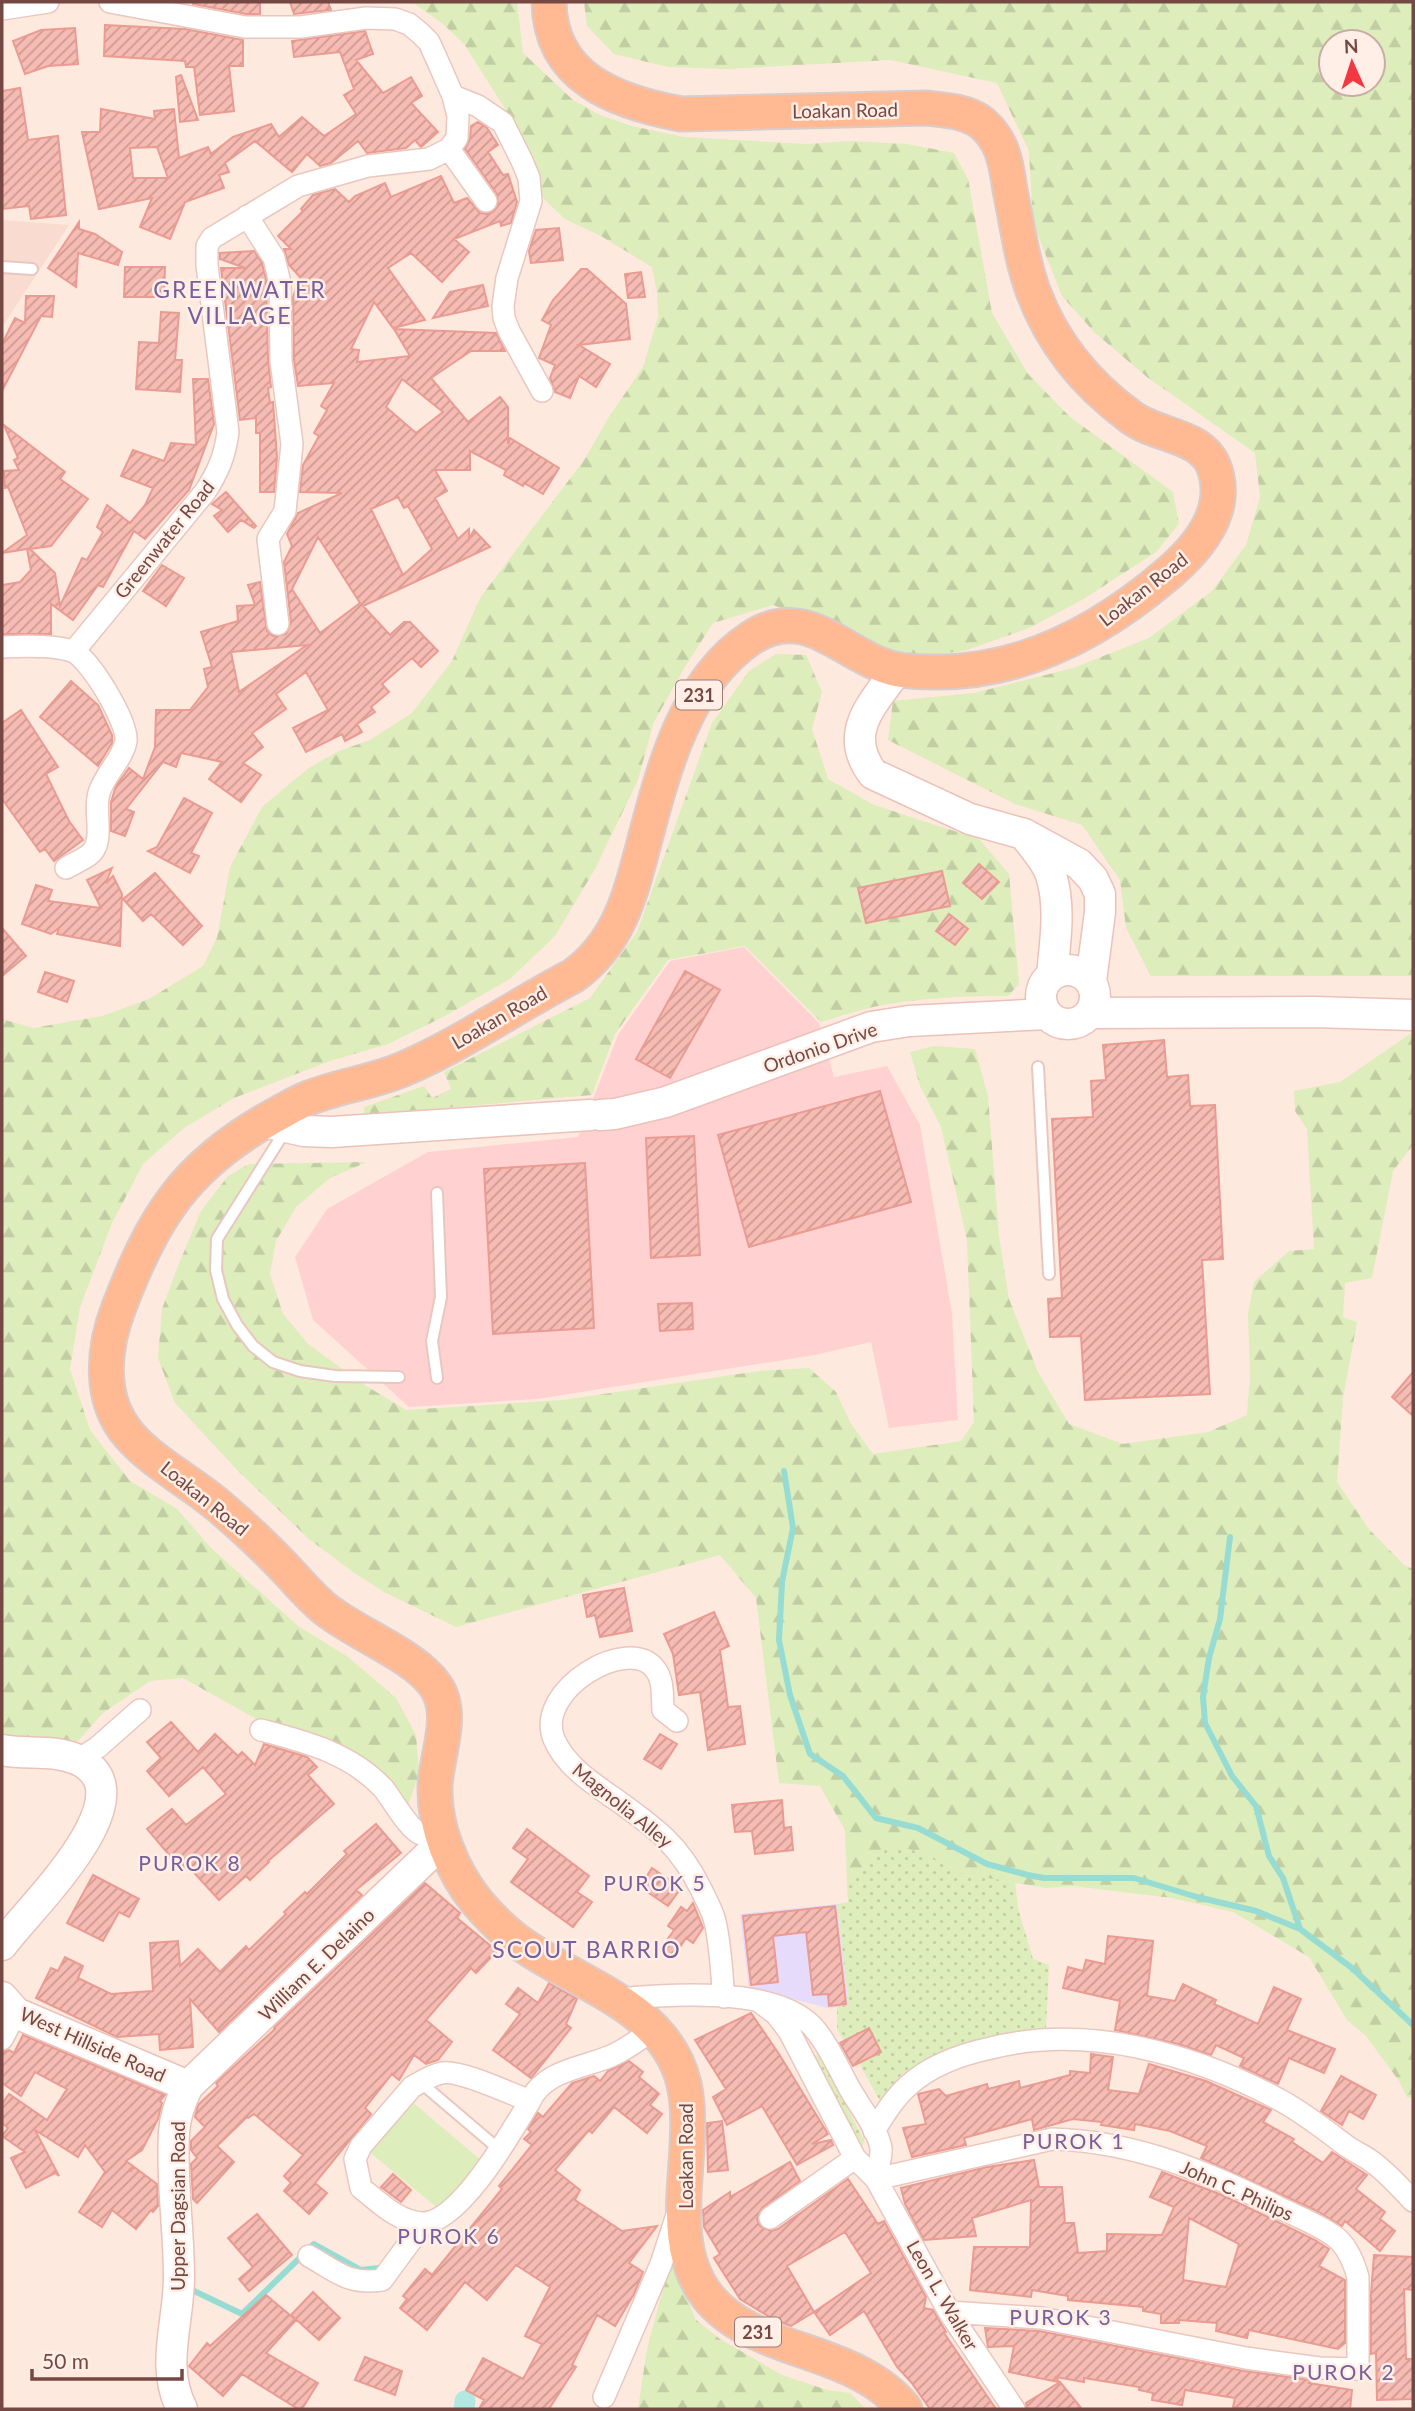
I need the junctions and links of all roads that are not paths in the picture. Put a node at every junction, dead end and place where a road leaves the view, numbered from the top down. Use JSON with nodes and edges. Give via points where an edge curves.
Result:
{"nodes":[{"id":1,"x":48,"y":2,"type":"edge"},
{"id":2,"x":110,"y":2,"type":"edge"},
{"id":3,"x":549,"y":2,"type":"edge"},
{"id":4,"x":2,"y":9,"type":"edge"},
{"id":5,"x":453,"y":96,"type":"junction"},
{"id":6,"x":449,"y":149,"type":"junction"},
{"id":7,"x":486,"y":201,"type":"dead end"},
{"id":8,"x":247,"y":216,"type":"junction"},
{"id":9,"x":2,"y":267,"type":"edge"},
{"id":10,"x":32,"y":269,"type":"dead end"},
{"id":11,"x":542,"y":391,"type":"dead end"},
{"id":12,"x":278,"y":624,"type":"dead end"},
{"id":13,"x":2,"y":647,"type":"edge"},
{"id":14,"x":74,"y":651,"type":"junction"},
{"id":15,"x":897,"y":670,"type":"junction"},
{"id":16,"x":1024,"y":834,"type":"junction"},
{"id":17,"x":66,"y":868,"type":"dead end"},
{"id":18,"x":1052,"y":975,"type":"junction"},
{"id":19,"x":1091,"y":981,"type":"junction"},
{"id":20,"x":1091,"y":1013,"type":"junction"},
{"id":21,"x":1047,"y":1014,"type":"junction"},
{"id":22,"x":1413,"y":1015,"type":"edge"},
{"id":23,"x":1038,"y":1067,"type":"dead end"},
{"id":24,"x":275,"y":1125,"type":"junction"},
{"id":25,"x":437,"y":1192,"type":"dead end"},
{"id":26,"x":1049,"y":1274,"type":"dead end"},
{"id":27,"x":400,"y":1377,"type":"dead end"},
{"id":28,"x":436,"y":1378,"type":"dead end"},
{"id":29,"x":140,"y":1710,"type":"dead end"},
{"id":30,"x":677,"y":1721,"type":"dead end"},
{"id":31,"x":261,"y":1731,"type":"dead end"},
{"id":32,"x":2,"y":1750,"type":"edge"},
{"id":33,"x":78,"y":1760,"type":"junction"},
{"id":34,"x":444,"y":1839,"type":"junction"},
{"id":35,"x":5,"y":1936,"type":"edge"},
{"id":36,"x":724,"y":1997,"type":"junction"},
{"id":37,"x":618,"y":1999,"type":"junction"},
{"id":38,"x":760,"y":2002,"type":"junction"},
{"id":39,"x":9,"y":2005,"type":"edge"},
{"id":40,"x":653,"y":2029,"type":"junction"},
{"id":41,"x":2,"y":2039,"type":"edge"},
{"id":42,"x":420,"y":2082,"type":"junction"},
{"id":43,"x":188,"y":2086,"type":"junction"},
{"id":44,"x":530,"y":2101,"type":"junction"},
{"id":45,"x":874,"y":2131,"type":"junction"},
{"id":46,"x":501,"y":2151,"type":"junction"},
{"id":47,"x":855,"y":2158,"type":"junction"},
{"id":48,"x":876,"y":2179,"type":"junction"},
{"id":49,"x":684,"y":2196,"type":"junction"},
{"id":50,"x":1413,"y":2201,"type":"edge"},
{"id":51,"x":770,"y":2218,"type":"dead end"},
{"id":52,"x":424,"y":2223,"type":"junction"},
{"id":53,"x":309,"y":2256,"type":"dead end"},
{"id":54,"x":949,"y":2312,"type":"junction"},
{"id":55,"x":604,"y":2398,"type":"dead end"},
{"id":56,"x":182,"y":2409,"type":"edge"},
{"id":57,"x":905,"y":2409,"type":"edge"},
{"id":58,"x":1014,"y":2409,"type":"edge"}],
"edges":[{"from":1,"to":4,"type":"street"},
{"from":2,"to":5,"type":"street","via":[[245,27],[395,19],[409,24],[429,42]]},
{"from":3,"to":15,"type":"main road","name":"Loakan Road","number":"231","via":[[558,48],[572,68],[601,89],[648,108],[681,114],[926,108],[966,114],[981,122],[1000,146],[1031,287],[1061,348],[1133,419],[1192,442],[1209,456],[1219,491],[1217,507],[1199,543],[1116,614],[1034,657],[997,667],[962,672]]},
{"from":5,"to":6,"type":"street","via":[[458,127]]},
{"from":5,"to":11,"type":"street","via":[[503,122],[528,178],[531,201],[503,306],[509,331]]},
{"from":6,"to":7,"type":"street"},
{"from":6,"to":8,"type":"street","name":"Greenwater Road","via":[[429,159],[368,166],[298,186]]},
{"from":8,"to":12,"type":"street","via":[[274,258],[280,283],[281,361],[292,444],[285,511],[268,539]]},
{"from":8,"to":14,"type":"street","name":"Greenwater Road","via":[[212,239],[206,255],[228,432],[219,471]]},
{"from":9,"to":10,"type":"lane"},
{"from":13,"to":14,"type":"street"},
{"from":14,"to":17,"type":"street","via":[[118,712],[126,737],[97,798],[94,849]]},
{"from":15,"to":16,"type":"street","via":[[860,730],[859,746],[873,774],[970,819]]},
{"from":15,"to":24,"type":"main road","name":"Loakan Road","number":"231","via":[[805,627],[771,628],[752,637],[730,656],[691,708],[664,777],[621,917],[590,964],[417,1064],[305,1099]]},
{"from":16,"to":18,"type":"street","via":[[1051,874],[1056,925]]},
{"from":16,"to":19,"type":"street","via":[[1079,864],[1100,894]]},
{"from":18,"to":19,"type":"street","via":[[1077,971]]},
{"from":18,"to":21,"type":"street","via":[[1041,998]]},
{"from":19,"to":20,"type":"street","via":[[1096,997]]},
{"from":20,"to":21,"type":"street","name":"Ordonio Drive","via":[[1069,1025]]},
{"from":20,"to":22,"type":"street","name":"Ordonio Drive"},
{"from":21,"to":24,"type":"street","name":"Ordonio Drive","via":[[871,1027],[666,1102],[615,1114],[332,1132]]},
{"from":23,"to":26,"type":"lane"},
{"from":24,"to":27,"type":"lane","via":[[217,1239],[216,1270],[223,1299],[253,1346],[273,1362],[335,1376]]},
{"from":24,"to":34,"type":"main road","name":"Loakan Road","number":"231","via":[[229,1143],[183,1186],[162,1216],[112,1325],[105,1372],[109,1397],[131,1438],[224,1510],[324,1608],[432,1681],[443,1706],[435,1791]]},
{"from":25,"to":28,"type":"lane","via":[[441,1297],[432,1341]]},
{"from":29,"to":33,"type":"street"},
{"from":30,"to":36,"type":"street","name":"Magnolia Alley","via":[[663,1710],[662,1683],[654,1667],[626,1659],[602,1664],[568,1686],[550,1721],[553,1737],[573,1765],[675,1846],[687,1862],[714,1916]]},
{"from":31,"to":34,"type":"street","via":[[314,1744],[348,1761],[382,1788],[414,1830]]},
{"from":32,"to":33,"type":"street"},
{"from":33,"to":35,"type":"street","via":[[95,1772],[100,1787],[96,1819],[78,1853]]},
{"from":34,"to":37,"type":"main road","name":"Loakan Road","number":"231","via":[[458,1875],[498,1924],[532,1951]]},
{"from":34,"to":43,"type":"street","name":"William E. Delaino"},
{"from":36,"to":37,"type":"street","via":[[685,1993]]},
{"from":36,"to":38,"type":"street"},
{"from":37,"to":40,"type":"main road","name":"Loakan Road","number":"231"},
{"from":38,"to":45,"type":"street","via":[[791,2011],[814,2028]]},
{"from":38,"to":47,"type":"street","name":"Leon L. Walker","via":[[789,2031]]},
{"from":39,"to":41,"type":"street"},
{"from":39,"to":43,"type":"street","name":"West Hillside Road"},
{"from":40,"to":44,"type":"street","via":[[609,2057],[560,2073]]},
{"from":40,"to":49,"type":"main road","name":"Loakan Road","number":"231","via":[[668,2046],[687,2101]]},
{"from":42,"to":44,"type":"street","via":[[444,2072],[460,2074]]},
{"from":42,"to":46,"type":"lane"},
{"from":42,"to":52,"type":"street","via":[[360,2146],[355,2159],[361,2188],[397,2216]]},
{"from":43,"to":56,"type":"street","name":"Upper Dagsian Road","via":[[174,2129],[179,2280],[172,2362],[173,2392]]},
{"from":44,"to":46,"type":"street"},
{"from":45,"to":48,"type":"street","via":[[881,2149]]},
{"from":45,"to":50,"type":"street","via":[[910,2084],[972,2052],[1045,2038],[1094,2041],[1180,2058],[1278,2099],[1376,2164]]},
{"from":46,"to":52,"type":"street","via":[[461,2201],[437,2221]]},
{"from":47,"to":48,"type":"street","name":"Leon L. Walker"},
{"from":47,"to":51,"type":"street"},
{"from":48,"to":54,"type":"street","name":"Leon L. Walker"},
{"from":48,"to":54,"type":"street","name":"John C. Philips","via":[[1052,2139],[1147,2153],[1196,2168],[1336,2237],[1358,2277],[1358,2369],[1246,2358],[1041,2318]]},
{"from":49,"to":55,"type":"street","via":[[661,2264]]},
{"from":49,"to":57,"type":"main road","name":"Loakan Road","number":"231","via":[[687,2253],[697,2281],[711,2301],[738,2322],[772,2339],[880,2383]]},
{"from":52,"to":53,"type":"street","via":[[382,2280],[351,2281]]},
{"from":54,"to":58,"type":"street","name":"Leon L. Walker"}]}
